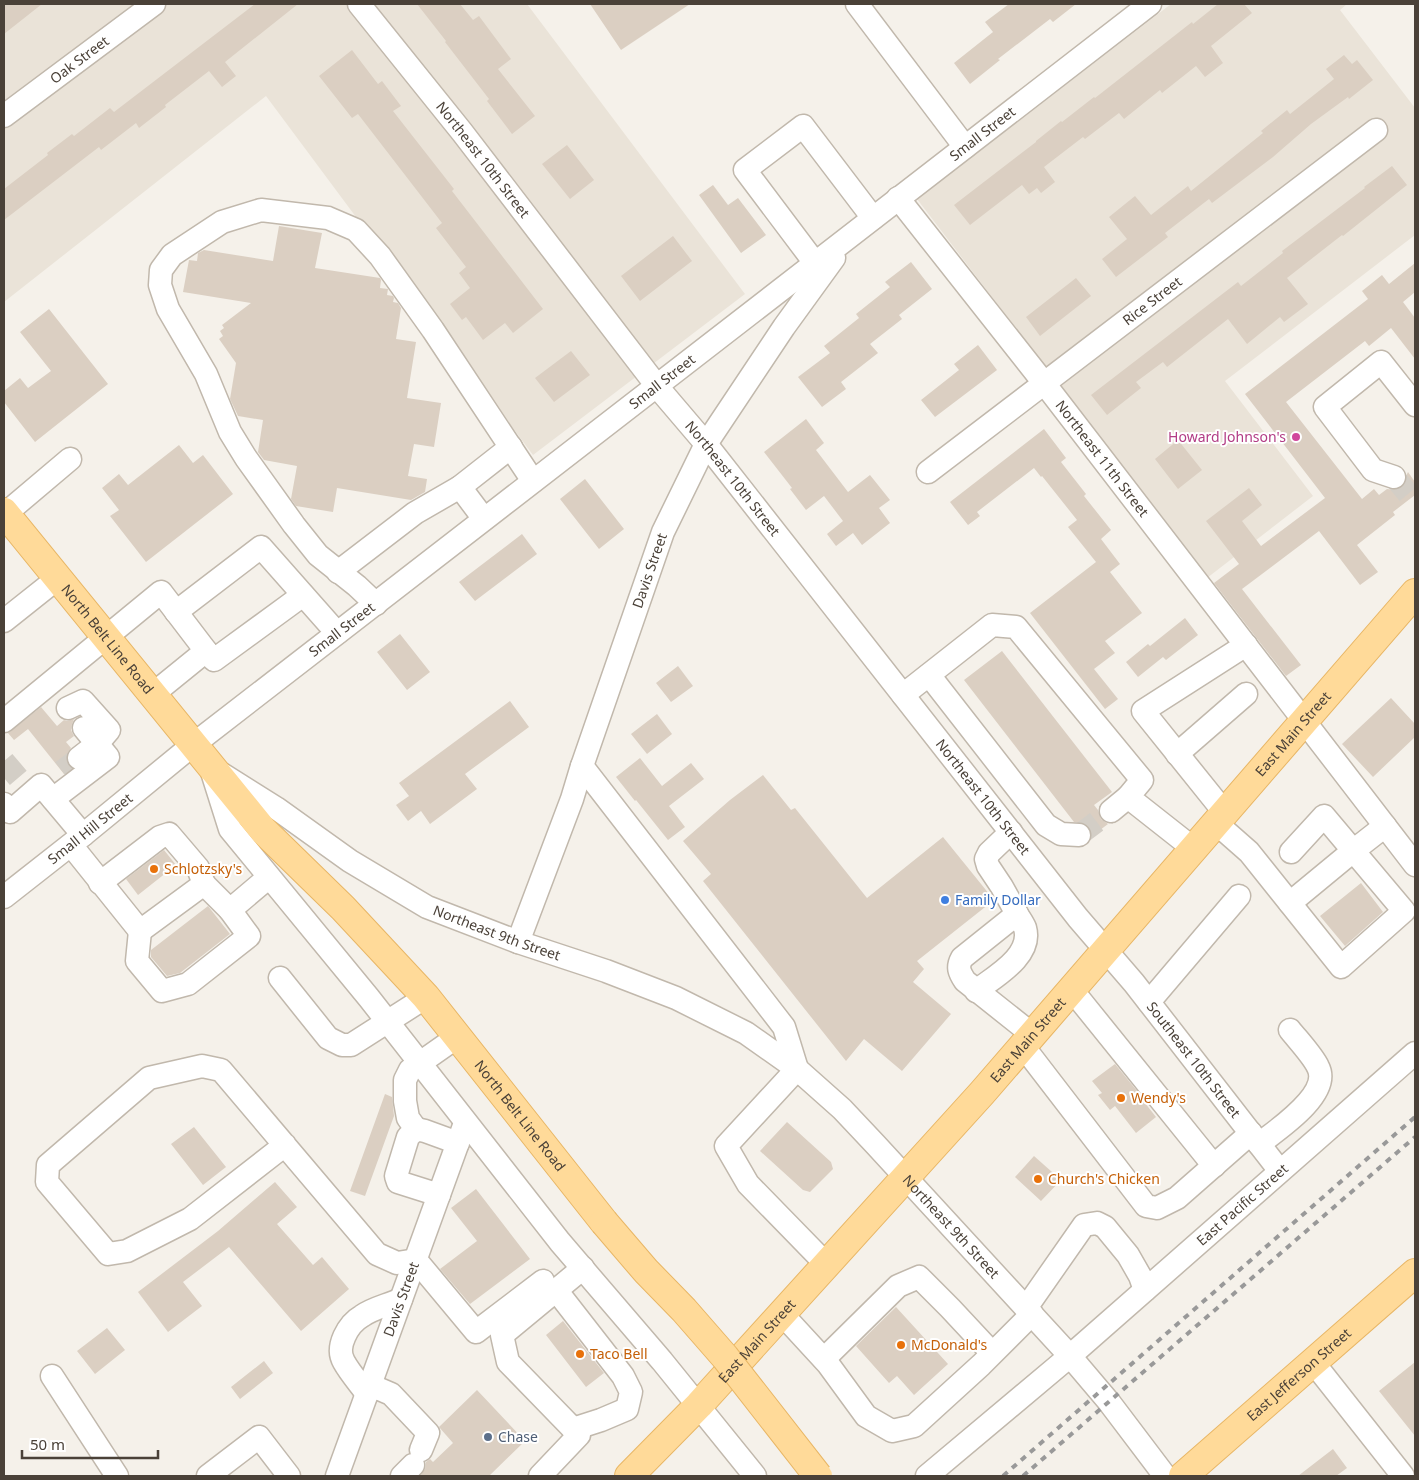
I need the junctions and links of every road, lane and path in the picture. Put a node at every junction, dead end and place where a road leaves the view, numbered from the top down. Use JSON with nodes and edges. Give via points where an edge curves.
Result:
{"nodes":[{"id":1,"x":154,"y":4,"type":"edge"},
{"id":2,"x":360,"y":4,"type":"edge"},
{"id":3,"x":857,"y":4,"type":"edge"},
{"id":4,"x":1150,"y":4,"type":"edge"},
{"id":5,"x":4,"y":116,"type":"edge"},
{"id":6,"x":1376,"y":130,"type":"dead end"},
{"id":7,"x":965,"y":146,"type":"junction"},
{"id":8,"x":898,"y":198,"type":"junction"},
{"id":9,"x":873,"y":218,"type":"junction"},
{"id":10,"x":851,"y":235,"type":"junction"},
{"id":11,"x":814,"y":263,"type":"junction"},
{"id":12,"x":1044,"y":383,"type":"junction"},
{"id":13,"x":656,"y":386,"type":"junction"},
{"id":14,"x":1415,"y":405,"type":"edge"},
{"id":15,"x":706,"y":444,"type":"junction"},
{"id":16,"x":511,"y":448,"type":"junction"},
{"id":17,"x":70,"y":458,"type":"dead end"},
{"id":18,"x":928,"y":472,"type":"dead end"},
{"id":19,"x":1394,"y":477,"type":"tunnel mouth"},
{"id":20,"x":533,"y":481,"type":"junction"},
{"id":21,"x":460,"y":487,"type":"junction"},
{"id":22,"x":5,"y":513,"type":"edge"},
{"id":23,"x":484,"y":519,"type":"junction"},
{"id":24,"x":338,"y":572,"type":"junction"},
{"id":25,"x":58,"y":578,"type":"junction"},
{"id":26,"x":1415,"y":593,"type":"edge"},
{"id":27,"x":303,"y":595,"type":"junction"},
{"id":28,"x":376,"y":604,"type":"junction"},
{"id":29,"x":176,"y":612,"type":"junction"},
{"id":30,"x":4,"y":621,"type":"edge"},
{"id":31,"x":337,"y":633,"type":"junction"},
{"id":32,"x":106,"y":637,"type":"junction"},
{"id":33,"x":1246,"y":645,"type":"junction"},
{"id":34,"x":206,"y":651,"type":"junction"},
{"id":35,"x":929,"y":675,"type":"junction"},
{"id":36,"x":48,"y":685,"type":"junction"},
{"id":37,"x":153,"y":694,"type":"junction"},
{"id":38,"x":1246,"y":694,"type":"dead end"},
{"id":39,"x":903,"y":695,"type":"junction"},
{"id":40,"x":4,"y":720,"type":"edge"},
{"id":41,"x":1305,"y":720,"type":"junction"},
{"id":42,"x":80,"y":723,"type":"junction"},
{"id":43,"x":185,"y":752,"type":"junction"},
{"id":44,"x":1177,"y":754,"type":"junction"},
{"id":45,"x":211,"y":766,"type":"junction"},
{"id":46,"x":582,"y":766,"type":"junction"},
{"id":47,"x":65,"y":780,"type":"junction"},
{"id":48,"x":4,"y":804,"type":"edge"},
{"id":49,"x":1220,"y":818,"type":"junction"},
{"id":50,"x":1386,"y":826,"type":"junction"},
{"id":51,"x":1011,"y":832,"type":"junction"},
{"id":52,"x":1079,"y":835,"type":"dead end"},
{"id":53,"x":77,"y":840,"type":"junction"},
{"id":54,"x":1194,"y":849,"type":"junction"},
{"id":55,"x":1353,"y":850,"type":"junction"},
{"id":56,"x":1291,"y":852,"type":"dead end"},
{"id":57,"x":1415,"y":865,"type":"edge"},
{"id":58,"x":269,"y":877,"type":"junction"},
{"id":59,"x":100,"y":882,"type":"junction"},
{"id":60,"x":204,"y":884,"type":"junction"},
{"id":61,"x":7,"y":888,"type":"edge"},
{"id":62,"x":1239,"y":896,"type":"dead end"},
{"id":63,"x":1290,"y":903,"type":"junction"},
{"id":64,"x":230,"y":910,"type":"junction"},
{"id":65,"x":1017,"y":914,"type":"junction"},
{"id":66,"x":140,"y":931,"type":"junction"},
{"id":67,"x":518,"y":942,"type":"junction"},
{"id":68,"x":1106,"y":951,"type":"junction"},
{"id":69,"x":280,"y":978,"type":"dead end"},
{"id":70,"x":1072,"y":990,"type":"junction"},
{"id":71,"x":976,"y":991,"type":"junction"},
{"id":72,"x":426,"y":997,"type":"junction"},
{"id":73,"x":1149,"y":1002,"type":"junction"},
{"id":74,"x":387,"y":1022,"type":"junction"},
{"id":75,"x":1290,"y":1030,"type":"dead end"},
{"id":76,"x":457,"y":1037,"type":"junction"},
{"id":77,"x":1028,"y":1040,"type":"junction"},
{"id":78,"x":1415,"y":1053,"type":"edge"},
{"id":79,"x":420,"y":1064,"type":"junction"},
{"id":80,"x":797,"y":1069,"type":"junction"},
{"id":81,"x":416,"y":1129,"type":"junction"},
{"id":82,"x":462,"y":1133,"type":"junction"},
{"id":83,"x":1255,"y":1139,"type":"junction"},
{"id":84,"x":285,"y":1145,"type":"junction"},
{"id":85,"x":1214,"y":1166,"type":"junction"},
{"id":86,"x":1280,"y":1171,"type":"junction"},
{"id":87,"x":906,"y":1177,"type":"junction"},
{"id":88,"x":439,"y":1195,"type":"junction"},
{"id":89,"x":416,"y":1260,"type":"junction"},
{"id":90,"x":827,"y":1265,"type":"junction"},
{"id":91,"x":583,"y":1268,"type":"junction"},
{"id":92,"x":1413,"y":1278,"type":"edge"},
{"id":93,"x":550,"y":1285,"type":"junction"},
{"id":94,"x":1145,"y":1290,"type":"junction"},
{"id":95,"x":402,"y":1299,"type":"junction"},
{"id":96,"x":1029,"y":1311,"type":"junction"},
{"id":97,"x":782,"y":1314,"type":"junction"},
{"id":98,"x":992,"y":1353,"type":"junction"},
{"id":99,"x":1070,"y":1356,"type":"junction"},
{"id":100,"x":826,"y":1361,"type":"junction"},
{"id":101,"x":1313,"y":1362,"type":"junction"},
{"id":102,"x":52,"y":1376,"type":"dead end"},
{"id":103,"x":369,"y":1389,"type":"junction"},
{"id":104,"x":699,"y":1405,"type":"junction"},
{"id":105,"x":573,"y":1429,"type":"junction"},
{"id":106,"x":412,"y":1464,"type":"edge"},
{"id":107,"x":551,"y":1473,"type":"edge"},
{"id":108,"x":117,"y":1476,"type":"edge"},
{"id":109,"x":208,"y":1476,"type":"edge"},
{"id":110,"x":289,"y":1476,"type":"edge"},
{"id":111,"x":337,"y":1476,"type":"edge"},
{"id":112,"x":629,"y":1476,"type":"edge"},
{"id":113,"x":755,"y":1476,"type":"edge"},
{"id":114,"x":818,"y":1476,"type":"edge"},
{"id":115,"x":927,"y":1476,"type":"edge"},
{"id":116,"x":1165,"y":1476,"type":"edge"},
{"id":117,"x":1183,"y":1476,"type":"edge"},
{"id":118,"x":1403,"y":1476,"type":"edge"}],
"edges":[{"from":1,"to":5,"type":"street","name":"Oak Street"},
{"from":2,"to":13,"type":"street","name":"Northeast 10th Street"},
{"from":3,"to":7,"type":"street"},
{"from":4,"to":7,"type":"street","name":"Small Street"},
{"from":6,"to":12,"type":"street","name":"Rice Street"},
{"from":7,"to":8,"type":"street","name":"Small Street"},
{"from":8,"to":9,"type":"street","name":"Small Street"},
{"from":8,"to":12,"type":"street","name":"Northeast 11th Street"},
{"from":9,"to":10,"type":"street","name":"Small Street"},
{"from":9,"to":11,"type":"street","via":[[803,126],[745,170]]},
{"from":10,"to":11,"type":"street","name":"Small Street"},
{"from":10,"to":15,"type":"street","name":"Davis Street","via":[[784,327]]},
{"from":11,"to":13,"type":"street","name":"Small Street"},
{"from":12,"to":18,"type":"street","name":"Rice Street"},
{"from":12,"to":33,"type":"street","name":"Northeast 11th Street"},
{"from":13,"to":15,"type":"street","name":"Northeast 10th Street"},
{"from":13,"to":20,"type":"street","name":"Small Street"},
{"from":14,"to":19,"type":"street","via":[[1381,362],[1324,406],[1373,470]]},
{"from":15,"to":39,"type":"street","name":"Northeast 10th Street"},
{"from":15,"to":46,"type":"street","name":"Davis Street","via":[[663,532]]},
{"from":16,"to":20,"type":"street"},
{"from":16,"to":21,"type":"street"},
{"from":16,"to":24,"type":"street","via":[[433,330],[380,256],[356,230],[328,218],[261,210],[222,222],[172,255],[161,270],[160,285],[168,309],[206,374],[230,432],[294,525],[318,555]]},
{"from":17,"to":22,"type":"street"},
{"from":20,"to":23,"type":"street","name":"Small Street"},
{"from":21,"to":23,"type":"street"},
{"from":21,"to":24,"type":"street","via":[[416,513]]},
{"from":22,"to":25,"type":"main road","name":"North Belt Line Road"},
{"from":23,"to":28,"type":"street","name":"Small Street"},
{"from":24,"to":28,"type":"street"},
{"from":25,"to":30,"type":"street"},
{"from":25,"to":32,"type":"main road","name":"North Belt Line Road"},
{"from":26,"to":41,"type":"main road","name":"East Main Street"},
{"from":27,"to":29,"type":"street","via":[[262,547]]},
{"from":27,"to":31,"type":"street"},
{"from":27,"to":34,"type":"street","via":[[214,660]]},
{"from":28,"to":31,"type":"street","name":"Small Street"},
{"from":29,"to":32,"type":"street","via":[[161,592]]},
{"from":29,"to":34,"type":"street"},
{"from":31,"to":43,"type":"street","name":"Small Street"},
{"from":32,"to":36,"type":"street"},
{"from":32,"to":37,"type":"main road","name":"North Belt Line Road"},
{"from":33,"to":41,"type":"street","name":"Northeast 11th Street"},
{"from":33,"to":44,"type":"street","via":[[1143,711]]},
{"from":34,"to":37,"type":"street"},
{"from":35,"to":39,"type":"street"},
{"from":35,"to":52,"type":"street","via":[[1046,825],[1061,834]]},
{"from":35,"to":54,"type":"street","via":[[992,625],[1016,627],[1142,780],[1120,804]]},
{"from":36,"to":40,"type":"street"},
{"from":36,"to":42,"type":"street"},
{"from":37,"to":43,"type":"main road","name":"North Belt Line Road"},
{"from":38,"to":44,"type":"street"},
{"from":39,"to":51,"type":"street","name":"Northeast 10th Street"},
{"from":41,"to":49,"type":"main road","name":"East Main Street"},
{"from":41,"to":50,"type":"street","name":"Northeast 11th Street"},
{"from":42,"to":47,"type":"street"},
{"from":42,"to":47,"type":"street","via":[[108,757]]},
{"from":43,"to":45,"type":"main road","name":"North Belt Line Road"},
{"from":43,"to":53,"type":"street","name":"Small Hill Street"},
{"from":44,"to":49,"type":"street"},
{"from":45,"to":58,"type":"street","name":"North Belt Line Road","via":[[230,829]]},
{"from":45,"to":67,"type":"street","name":"Northeast 9th Street","via":[[350,861],[428,907]]},
{"from":45,"to":72,"type":"main road","name":"North Belt Line Road","via":[[263,830],[343,908]]},
{"from":46,"to":67,"type":"street","name":"Davis Street"},
{"from":46,"to":80,"type":"street","via":[[784,1027]]},
{"from":47,"to":48,"type":"street","via":[[26,787],[10,812]]},
{"from":47,"to":53,"type":"street"},
{"from":49,"to":54,"type":"main road","name":"East Main Street"},
{"from":49,"to":63,"type":"street"},
{"from":50,"to":55,"type":"street"},
{"from":50,"to":57,"type":"street","name":"Northeast 11th Street"},
{"from":51,"to":65,"type":"street","via":[[986,859]]},
{"from":51,"to":68,"type":"street","name":"Northeast 10th Street"},
{"from":53,"to":59,"type":"street"},
{"from":53,"to":61,"type":"street","name":"Small Hill Street"},
{"from":54,"to":68,"type":"main road","name":"East Main Street"},
{"from":55,"to":56,"type":"street","via":[[1324,816]]},
{"from":55,"to":63,"type":"street"},
{"from":55,"to":63,"type":"street","via":[[1404,911],[1341,967]]},
{"from":58,"to":64,"type":"street"},
{"from":58,"to":74,"type":"street","name":"North Belt Line Road"},
{"from":59,"to":60,"type":"street","via":[[160,837],[169,834],[198,868]]},
{"from":59,"to":66,"type":"street"},
{"from":60,"to":64,"type":"street"},
{"from":60,"to":66,"type":"street"},
{"from":62,"to":73,"type":"street"},
{"from":64,"to":66,"type":"street","via":[[249,936],[188,984],[162,992],[136,961]]},
{"from":65,"to":71,"type":"street","via":[[1025,928],[1026,938],[1019,957]]},
{"from":65,"to":71,"type":"street","via":[[960,961],[961,975]]},
{"from":67,"to":80,"type":"street","name":"Northeast 9th Street","via":[[606,970],[676,998],[746,1033]]},
{"from":68,"to":70,"type":"main road","name":"East Main Street"},
{"from":68,"to":73,"type":"street","name":"Southeast 10th Street"},
{"from":69,"to":74,"type":"street","via":[[328,1038],[342,1045],[351,1045]]},
{"from":70,"to":77,"type":"main road","name":"East Main Street"},
{"from":70,"to":85,"type":"street"},
{"from":71,"to":77,"type":"street"},
{"from":72,"to":74,"type":"street"},
{"from":72,"to":76,"type":"main road","name":"North Belt Line Road"},
{"from":73,"to":83,"type":"street","name":"Southeast 10th Street"},
{"from":74,"to":79,"type":"street","name":"North Belt Line Road"},
{"from":75,"to":83,"type":"street","via":[[1319,1067],[1321,1077],[1317,1091],[1306,1106]]},
{"from":76,"to":79,"type":"street"},
{"from":76,"to":114,"type":"main road","name":"North Belt Line Road","bridge":true,"via":[[604,1222],[725,1357]]},
{"from":77,"to":85,"type":"street","via":[[1146,1206],[1157,1208],[1177,1198]]},
{"from":77,"to":87,"type":"main road","name":"East Main Street"},
{"from":78,"to":86,"type":"street","name":"East Pacific Street"},
{"from":79,"to":81,"type":"street","via":[[410,1070],[405,1080],[408,1118]]},
{"from":79,"to":82,"type":"street","name":"North Belt Line Road"},
{"from":80,"to":87,"type":"street","name":"Northeast 9th Street","via":[[842,1110]]},
{"from":80,"to":90,"type":"street","via":[[726,1146],[748,1184]]},
{"from":81,"to":82,"type":"street"},
{"from":81,"to":88,"type":"street","via":[[408,1137],[396,1176],[398,1182]]},
{"from":82,"to":88,"type":"street","name":"Davis Street"},
{"from":82,"to":91,"type":"street","name":"North Belt Line Road"},
{"from":83,"to":85,"type":"street"},
{"from":83,"to":86,"type":"street","name":"Southeast 10th Street"},
{"from":84,"to":84,"type":"street","via":[[221,1070],[202,1066],[149,1078],[48,1165],[46,1182],[108,1254],[127,1251],[190,1219]]},
{"from":84,"to":89,"type":"street","via":[[377,1254],[397,1263]]},
{"from":86,"to":94,"type":"street","name":"East Pacific Street"},
{"from":87,"to":90,"type":"main road","name":"East Main Street"},
{"from":87,"to":96,"type":"street","name":"Northeast 9th Street"},
{"from":88,"to":89,"type":"street","name":"Davis Street"},
{"from":89,"to":93,"type":"street","via":[[476,1332]]},
{"from":89,"to":95,"type":"street","name":"Davis Street"},
{"from":90,"to":97,"type":"main road","name":"East Main Street"},
{"from":91,"to":93,"type":"street"},
{"from":91,"to":104,"type":"street","name":"North Belt Line Road"},
{"from":92,"to":101,"type":"main road","name":"East Jefferson Street"},
{"from":93,"to":105,"type":"street","via":[[502,1334],[508,1362]]},
{"from":93,"to":105,"type":"street","via":[[623,1376],[631,1392],[627,1409]]},
{"from":94,"to":96,"type":"street","via":[[1128,1255],[1105,1227],[1097,1223],[1084,1225]]},
{"from":94,"to":99,"type":"street","name":"East Pacific Street"},
{"from":95,"to":103,"type":"street","name":"Davis Street"},
{"from":95,"to":103,"type":"street","via":[[361,1316],[342,1342],[340,1353],[344,1362]]},
{"from":96,"to":98,"type":"street"},
{"from":96,"to":99,"type":"street","name":"Northeast 9th Street"},
{"from":97,"to":100,"type":"street"},
{"from":97,"to":104,"type":"main road","name":"East Main Street"},
{"from":98,"to":100,"type":"street","via":[[914,1426],[892,1431],[866,1416]]},
{"from":98,"to":100,"type":"street","via":[[918,1277],[898,1286]]},
{"from":99,"to":115,"type":"street","name":"East Pacific Street"},
{"from":99,"to":116,"type":"street","name":"Northeast 9th Street"},
{"from":101,"to":117,"type":"main road","name":"East Jefferson Street"},
{"from":101,"to":118,"type":"street"},
{"from":102,"to":108,"type":"street"},
{"from":103,"to":106,"type":"street","via":[[391,1394],[428,1433]]},
{"from":103,"to":111,"type":"street","name":"Davis Street"},
{"from":104,"to":112,"type":"main road","name":"East Main Street"},
{"from":104,"to":113,"type":"street","name":"North Belt Line Road"},
{"from":105,"to":107,"type":"street","via":[[579,1435]]},
{"from":109,"to":110,"type":"street","via":[[259,1437]]}]}
